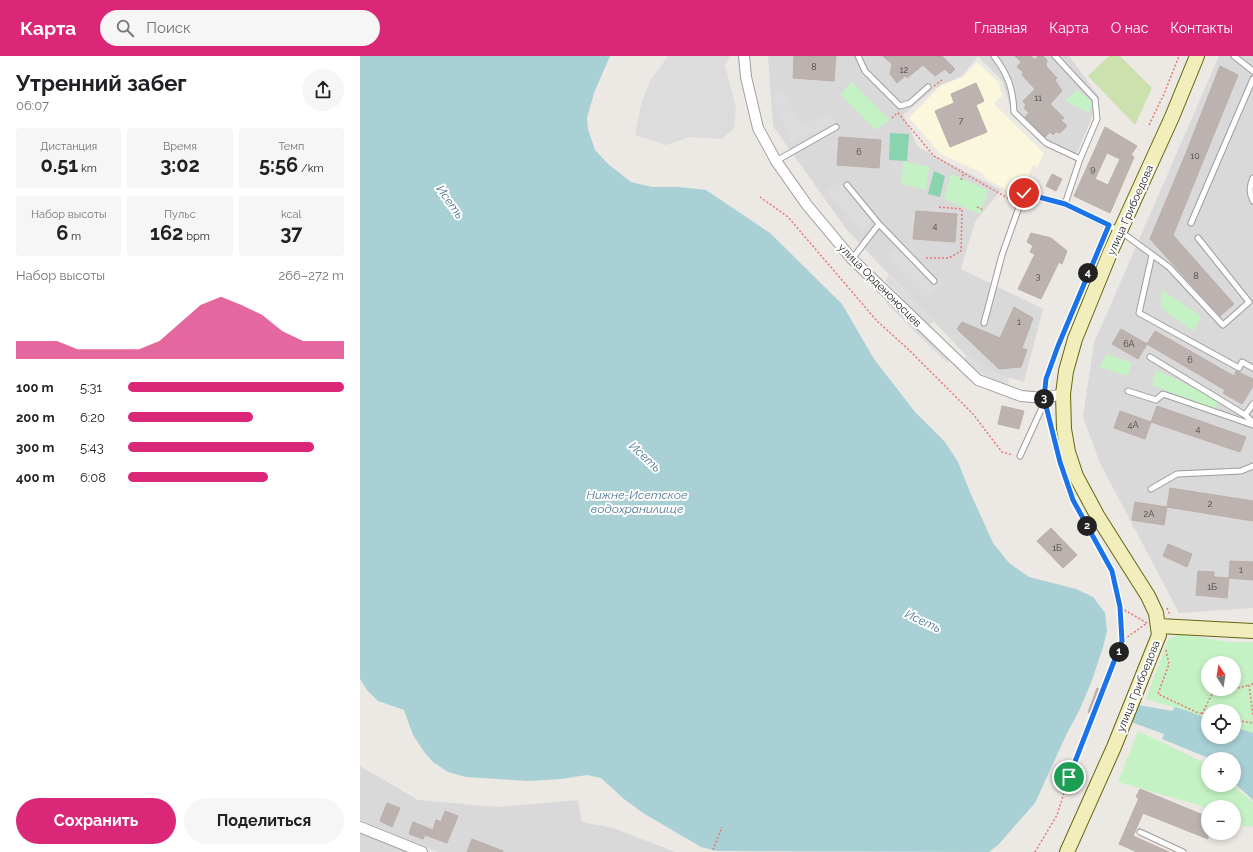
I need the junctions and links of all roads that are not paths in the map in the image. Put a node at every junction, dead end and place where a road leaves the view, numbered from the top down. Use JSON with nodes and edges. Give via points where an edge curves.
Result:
{"nodes":[{"id":1,"x":744,"y":56,"type":"edge"},
{"id":2,"x":858,"y":56,"type":"edge"},
{"id":3,"x":994,"y":56,"type":"edge"},
{"id":4,"x":1055,"y":56,"type":"edge"},
{"id":5,"x":1197,"y":56,"type":"edge"},
{"id":6,"x":1234,"y":56,"type":"edge"},
{"id":7,"x":1253,"y":71,"type":"edge"},
{"id":8,"x":1253,"y":79,"type":"edge"},
{"id":9,"x":928,"y":88,"type":"dead end"},
{"id":10,"x":836,"y":127,"type":"dead end"},
{"id":11,"x":1080,"y":159,"type":"junction"},
{"id":12,"x":776,"y":161,"type":"junction"},
{"id":13,"x":1253,"y":178,"type":"edge"},
{"id":14,"x":847,"y":185,"type":"dead end"},
{"id":15,"x":1253,"y":201,"type":"edge"},
{"id":16,"x":1065,"y":204,"type":"junction"},
{"id":17,"x":1191,"y":223,"type":"dead end"},
{"id":18,"x":879,"y":224,"type":"junction"},
{"id":19,"x":1120,"y":230,"type":"junction"},
{"id":20,"x":1198,"y":238,"type":"dead end"},
{"id":21,"x":1152,"y":255,"type":"junction"},
{"id":22,"x":852,"y":259,"type":"junction"},
{"id":23,"x":934,"y":281,"type":"dead end"},
{"id":24,"x":984,"y":322,"type":"dead end"},
{"id":25,"x":1150,"y":357,"type":"dead end"},
{"id":26,"x":1253,"y":368,"type":"edge"},
{"id":27,"x":1128,"y":390,"type":"dead end"},
{"id":28,"x":1063,"y":394,"type":"junction"},
{"id":29,"x":1044,"y":398,"type":"junction"},
{"id":30,"x":1253,"y":404,"type":"edge"},
{"id":31,"x":1245,"y":415,"type":"junction"},
{"id":32,"x":1253,"y":422,"type":"edge"},
{"id":33,"x":1253,"y":425,"type":"edge"},
{"id":34,"x":1020,"y":456,"type":"road end"},
{"id":35,"x":1253,"y":466,"type":"edge"},
{"id":36,"x":1151,"y":489,"type":"dead end"},
{"id":37,"x":1159,"y":626,"type":"junction"},
{"id":38,"x":1253,"y":631,"type":"edge"},
{"id":39,"x":360,"y":827,"type":"edge"},
{"id":40,"x":1140,"y":832,"type":"dead end"},
{"id":41,"x":422,"y":852,"type":"edge"},
{"id":42,"x":1067,"y":852,"type":"edge"},
{"id":43,"x":1183,"y":852,"type":"edge"}],
"edges":[{"from":1,"to":12,"type":"street","name":"улица Орденоносцев","via":[[746,77],[758,128]]},
{"from":2,"to":9,"type":"lane","via":[[865,71],[900,106],[910,103]]},
{"from":3,"to":11,"type":"lane","via":[[1014,92],[1014,112],[1046,142]]},
{"from":4,"to":11,"type":"lane","via":[[1095,99],[1097,119]]},
{"from":5,"to":19,"type":"main road","name":"улица Грибоедова"},
{"from":6,"to":7,"type":"lane"},
{"from":8,"to":17,"type":"lane"},
{"from":10,"to":12,"type":"lane"},
{"from":11,"to":16,"type":"lane"},
{"from":12,"to":22,"type":"street","name":"улица Орденоносцев","via":[[807,205]]},
{"from":13,"to":15,"type":"lane","via":[[1249,185]]},
{"from":14,"to":18,"type":"lane"},
{"from":16,"to":19,"type":"lane"},
{"from":16,"to":24,"type":"lane","via":[[1024,193],[1002,255]]},
{"from":18,"to":22,"type":"lane"},
{"from":18,"to":23,"type":"lane"},
{"from":19,"to":21,"type":"lane"},
{"from":19,"to":28,"type":"main road","name":"улица Грибоедова","via":[[1075,339]]},
{"from":20,"to":21,"type":"lane","via":[[1249,302],[1223,325],[1169,267]]},
{"from":21,"to":26,"type":"lane","via":[[1139,313],[1239,368],[1242,362]]},
{"from":22,"to":29,"type":"street","name":"улица Орденоносцев","via":[[978,380],[1021,396]]},
{"from":25,"to":31,"type":"lane"},
{"from":27,"to":33,"type":"lane","via":[[1156,400],[1163,394]]},
{"from":28,"to":29,"type":"street","name":"улица Орденоносцев"},
{"from":28,"to":37,"type":"main road","name":"улица Грибоедова","via":[[1064,428],[1076,476],[1098,517],[1148,596]]},
{"from":29,"to":34,"type":"lane"},
{"from":30,"to":31,"type":"lane"},
{"from":31,"to":32,"type":"lane"},
{"from":35,"to":36,"type":"lane","via":[[1241,471],[1177,474]]},
{"from":37,"to":38,"type":"main road"},
{"from":37,"to":42,"type":"main road","name":"улица Грибоедова","via":[[1159,635],[1137,692]]},
{"from":39,"to":41,"type":"street"},
{"from":40,"to":43,"type":"lane"}]}
